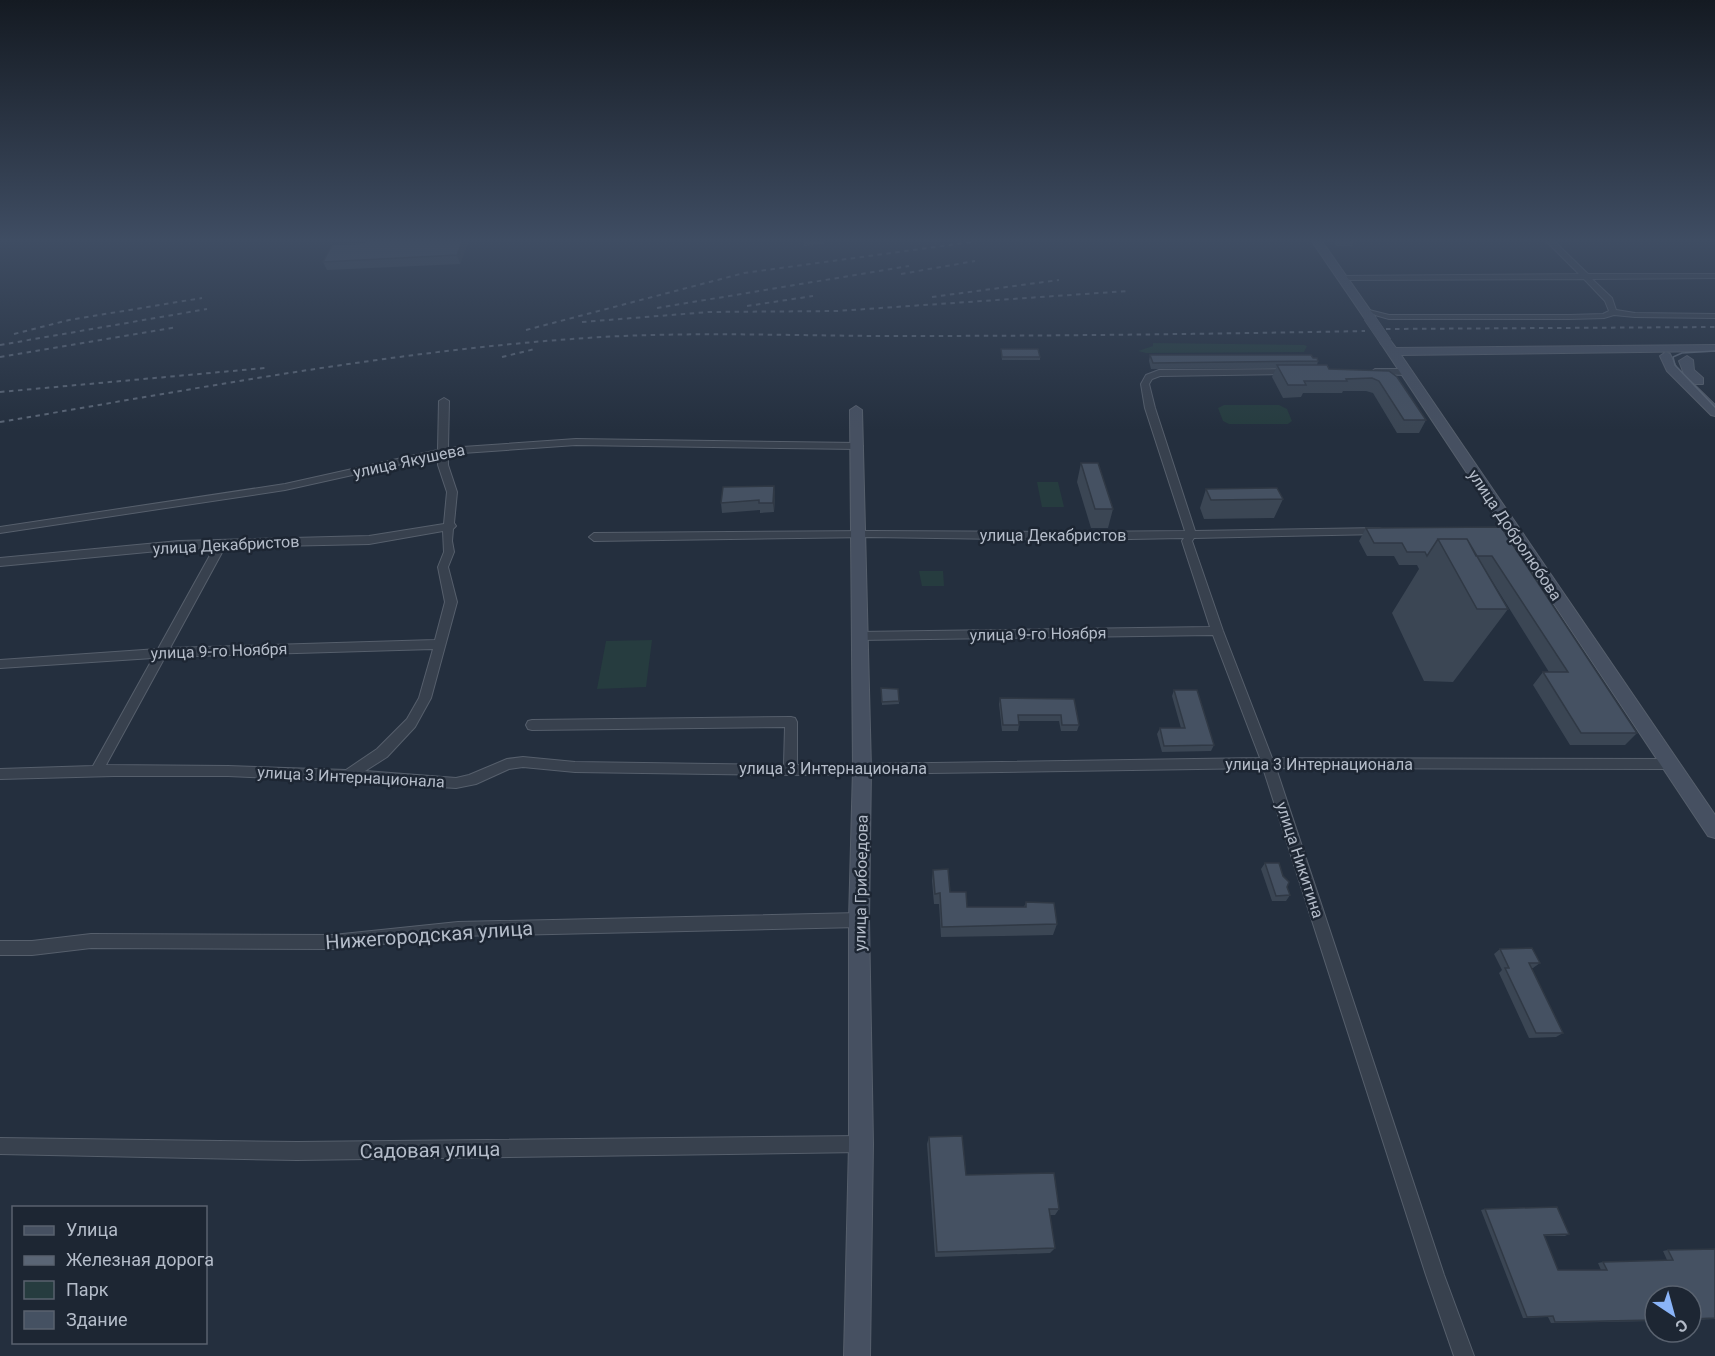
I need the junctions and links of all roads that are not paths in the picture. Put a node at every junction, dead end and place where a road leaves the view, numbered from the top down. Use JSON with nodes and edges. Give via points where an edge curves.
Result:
{"nodes":[{"id":1,"x":1360,"y":303,"type":"edge"},
{"id":2,"x":1610,"y":303,"type":"edge"},
{"id":3,"x":1613,"y":312,"type":"junction"},
{"id":4,"x":1367,"y":314,"type":"junction"},
{"id":5,"x":1715,"y":316,"type":"edge"},
{"id":6,"x":1389,"y":347,"type":"junction"},
{"id":7,"x":1715,"y":348,"type":"edge"},
{"id":8,"x":1642,"y":350,"type":"junction"},
{"id":9,"x":1686,"y":354,"type":"junction"},
{"id":10,"x":1666,"y":356,"type":"junction"},
{"id":11,"x":1715,"y":357,"type":"edge"},
{"id":12,"x":1301,"y":372,"type":"edge"},
{"id":13,"x":1368,"y":372,"type":"edge"},
{"id":14,"x":1406,"y":372,"type":"junction"},
{"id":15,"x":1715,"y":397,"type":"edge"},
{"id":16,"x":444,"y":402,"type":"dead end"},
{"id":17,"x":856,"y":410,"type":"dead end"},
{"id":18,"x":1715,"y":412,"type":"edge"},
{"id":19,"x":858,"y":446,"type":"junction"},
{"id":20,"x":444,"y":452,"type":"junction"},
{"id":21,"x":451,"y":526,"type":"junction"},
{"id":22,"x":0,"y":530,"type":"edge"},
{"id":23,"x":1388,"y":530,"type":"edge"},
{"id":24,"x":857,"y":534,"type":"junction"},
{"id":25,"x":1191,"y":534,"type":"junction"},
{"id":26,"x":594,"y":537,"type":"dead end"},
{"id":27,"x":222,"y":543,"type":"junction"},
{"id":28,"x":0,"y":562,"type":"edge"},
{"id":29,"x":1217,"y":632,"type":"junction"},
{"id":30,"x":858,"y":636,"type":"junction"},
{"id":31,"x":438,"y":644,"type":"junction"},
{"id":32,"x":162,"y":653,"type":"junction"},
{"id":33,"x":0,"y":664,"type":"edge"},
{"id":34,"x":532,"y":725,"type":"dead end"},
{"id":35,"x":1268,"y":763,"type":"junction"},
{"id":36,"x":1670,"y":764,"type":"junction"},
{"id":37,"x":862,"y":769,"type":"junction"},
{"id":38,"x":97,"y":770,"type":"junction"},
{"id":39,"x":790,"y":770,"type":"junction"},
{"id":40,"x":0,"y":774,"type":"edge"},
{"id":41,"x":350,"y":774,"type":"junction"},
{"id":42,"x":1715,"y":830,"type":"edge"},
{"id":43,"x":859,"y":920,"type":"junction"},
{"id":44,"x":0,"y":948,"type":"edge"},
{"id":45,"x":861,"y":1144,"type":"junction"},
{"id":46,"x":0,"y":1146,"type":"edge"},
{"id":47,"x":857,"y":1356,"type":"edge"},
{"id":48,"x":1464,"y":1356,"type":"edge"}],
"edges":[{"from":1,"to":4,"type":"main road","name":"улица Добролюбова"},
{"from":2,"to":3,"type":"street"},
{"from":3,"to":4,"type":"street","via":[[1570,317]]},
{"from":3,"to":5,"type":"street"},
{"from":4,"to":6,"type":"main road","name":"улица Добролюбова","bridge":true},
{"from":6,"to":8,"type":"main road"},
{"from":6,"to":14,"type":"main road","name":"улица Добролюбова"},
{"from":7,"to":9,"type":"main road"},
{"from":8,"to":9,"type":"main road"},
{"from":8,"to":10,"type":"main road"},
{"from":9,"to":10,"type":"main road"},
{"from":9,"to":11,"type":"main road"},
{"from":9,"to":15,"type":"main road","via":[[1684,364],[1688,371]]},
{"from":10,"to":18,"type":"main road","via":[[1671,368]]},
{"from":12,"to":25,"type":"street","name":"улица Никитина","via":[[1159,373],[1149,377],[1145,384],[1150,408]]},
{"from":13,"to":14,"type":"street"},
{"from":14,"to":36,"type":"main road","name":"улица Добролюбова","via":[[1504,528]]},
{"from":16,"to":20,"type":"street"},
{"from":17,"to":19,"type":"main road","name":"улица Грибоедова"},
{"from":19,"to":20,"type":"street","name":"улица Якушева","via":[[576,442]]},
{"from":19,"to":24,"type":"main road","name":"улица Грибоедова"},
{"from":20,"to":21,"type":"street","via":[[443,465],[452,492]]},
{"from":20,"to":22,"type":"street","name":"улица Якушева","via":[[285,487]]},
{"from":21,"to":27,"type":"street","name":"улица Декабристов","via":[[369,540]]},
{"from":21,"to":31,"type":"street","via":[[449,552],[442,567],[451,602]]},
{"from":23,"to":25,"type":"street","name":"улица Декабристов"},
{"from":24,"to":25,"type":"street","name":"улица Декабристов"},
{"from":24,"to":26,"type":"street","name":"улица Декабристов"},
{"from":24,"to":30,"type":"main road","name":"улица Грибоедова"},
{"from":25,"to":29,"type":"street","name":"улица Никитина","via":[[1187,541]]},
{"from":27,"to":28,"type":"street","name":"улица Декабристов"},
{"from":27,"to":32,"type":"street"},
{"from":29,"to":30,"type":"street","name":"улица 9-го Ноября"},
{"from":29,"to":35,"type":"street","name":"улица Никитина"},
{"from":30,"to":37,"type":"main road","name":"улица Грибоедова"},
{"from":31,"to":32,"type":"street","name":"улица 9-го Ноября"},
{"from":31,"to":41,"type":"street","via":[[425,698],[411,723],[382,753]]},
{"from":32,"to":33,"type":"street","name":"улица 9-го Ноября"},
{"from":32,"to":38,"type":"street"},
{"from":34,"to":39,"type":"street","via":[[791,722]]},
{"from":35,"to":36,"type":"street","name":"улица 3 Интернационала"},
{"from":35,"to":37,"type":"street","name":"улица 3 Интернационала"},
{"from":35,"to":48,"type":"street","name":"улица Никитина"},
{"from":36,"to":42,"type":"main road","name":"улица Добролюбова"},
{"from":37,"to":39,"type":"street","name":"улица 3 Интернационала"},
{"from":37,"to":43,"type":"main road","name":"улица Грибоедова"},
{"from":38,"to":40,"type":"street","name":"улица 3 Интернационала"},
{"from":38,"to":41,"type":"street","name":"улица 3 Интернационала"},
{"from":39,"to":41,"type":"street","name":"улица 3 Интернационала","via":[[575,767],[523,762],[456,783]]},
{"from":43,"to":44,"type":"street","name":"Нижегородская улица","via":[[458,929],[333,942],[91,941]]},
{"from":43,"to":45,"type":"main road","name":"улица Грибоедова"},
{"from":45,"to":46,"type":"street","name":"Садовая улица","via":[[297,1151]]},
{"from":45,"to":47,"type":"main road","name":"улица Грибоедова"}]}
